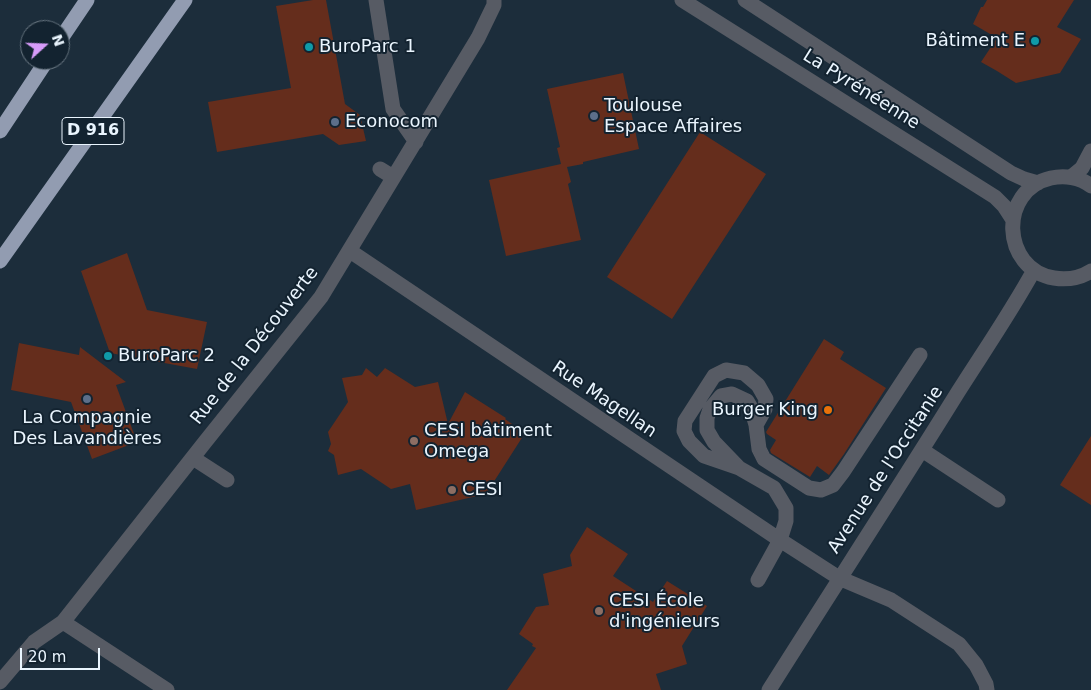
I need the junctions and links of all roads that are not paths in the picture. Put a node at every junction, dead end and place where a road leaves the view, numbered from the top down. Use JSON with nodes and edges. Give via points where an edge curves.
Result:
{"nodes":[{"id":1,"x":87,"y":0,"type":"edge"},
{"id":2,"x":185,"y":0,"type":"edge"},
{"id":3,"x":376,"y":0,"type":"edge"},
{"id":4,"x":494,"y":0,"type":"edge"},
{"id":5,"x":682,"y":0,"type":"edge"},
{"id":6,"x":745,"y":0,"type":"edge"},
{"id":7,"x":70,"y":25,"type":"edge"},
{"id":8,"x":40,"y":70,"type":"edge"},
{"id":9,"x":0,"y":131,"type":"edge"},
{"id":10,"x":416,"y":142,"type":"junction"},
{"id":11,"x":1091,"y":151,"type":"edge"},
{"id":12,"x":380,"y":169,"type":"dead end"},
{"id":13,"x":1071,"y":177,"type":"junction"},
{"id":14,"x":393,"y":178,"type":"junction"},
{"id":15,"x":1038,"y":183,"type":"junction"},
{"id":16,"x":1091,"y":186,"type":"edge"},
{"id":17,"x":1013,"y":220,"type":"junction"},
{"id":18,"x":350,"y":251,"type":"junction"},
{"id":19,"x":0,"y":261,"type":"edge"},
{"id":20,"x":1034,"y":270,"type":"junction"},
{"id":21,"x":1090,"y":272,"type":"edge"},
{"id":22,"x":920,"y":355,"type":"dead end"},
{"id":23,"x":756,"y":425,"type":"junction"},
{"id":24,"x":922,"y":450,"type":"junction"},
{"id":25,"x":192,"y":458,"type":"junction"},
{"id":26,"x":739,"y":468,"type":"junction"},
{"id":27,"x":227,"y":480,"type":"dead end"},
{"id":28,"x":998,"y":500,"type":"dead end"},
{"id":29,"x":780,"y":540,"type":"junction"},
{"id":30,"x":839,"y":578,"type":"junction"},
{"id":31,"x":758,"y":580,"type":"dead end"},
{"id":32,"x":63,"y":622,"type":"junction"},
{"id":33,"x":0,"y":682,"type":"edge"},
{"id":34,"x":167,"y":690,"type":"edge"},
{"id":35,"x":770,"y":690,"type":"edge"},
{"id":36,"x":987,"y":690,"type":"edge"}],
"edges":[{"from":1,"to":7,"type":"highway"},
{"from":2,"to":19,"type":"highway","number":"D 916"},
{"from":3,"to":10,"type":"street","via":[[393,109]]},
{"from":4,"to":10,"type":"street","name":"Rue de la Découverte","via":[[478,38]]},
{"from":5,"to":17,"type":"street","name":"La Pyrénéenne","via":[[995,197]]},
{"from":6,"to":15,"type":"street","name":"La Pyrénéenne","via":[[1011,173]]},
{"from":8,"to":9,"type":"highway"},
{"from":10,"to":14,"type":"street","name":"Rue de la Découverte"},
{"from":11,"to":13,"type":"street","via":[[1082,168]]},
{"from":12,"to":14,"type":"street"},
{"from":13,"to":15,"type":"street"},
{"from":13,"to":16,"type":"street"},
{"from":14,"to":18,"type":"street","name":"Rue de la Découverte"},
{"from":15,"to":17,"type":"street","via":[[1017,205]]},
{"from":17,"to":20,"type":"street","via":[[1014,243]]},
{"from":18,"to":25,"type":"street","name":"Rue de la Découverte","via":[[320,298]]},
{"from":18,"to":29,"type":"street","name":"Rue Magellan"},
{"from":20,"to":21,"type":"street","via":[[1046,277],[1061,279],[1076,278]]},
{"from":20,"to":24,"type":"street","name":"Avenue de l'Occitanie"},
{"from":22,"to":23,"type":"street","via":[[833,485],[821,490],[809,488],[764,458],[759,449]]},
{"from":23,"to":26,"type":"street","via":[[747,401],[732,394],[721,396],[710,409],[707,430]]},
{"from":23,"to":26,"type":"street","via":[[765,409],[766,399],[758,385],[744,373],[726,370],[714,376],[685,421],[684,431],[689,441],[704,456]]},
{"from":24,"to":28,"type":"street"},
{"from":24,"to":30,"type":"street","name":"Avenue de l'Occitanie"},
{"from":25,"to":27,"type":"street"},
{"from":25,"to":32,"type":"street","name":"Rue de la Découverte"},
{"from":26,"to":29,"type":"street","via":[[774,488],[786,508]]},
{"from":29,"to":30,"type":"street","name":"Rue Magellan"},
{"from":29,"to":31,"type":"street"},
{"from":30,"to":35,"type":"street","name":"Avenue de l'Occitanie"},
{"from":30,"to":36,"type":"street","name":"Rue Magellan","via":[[891,600],[959,644],[976,665]]},
{"from":32,"to":33,"type":"street","name":"Rue de la Découverte","via":[[34,642]]},
{"from":32,"to":34,"type":"street"}]}
